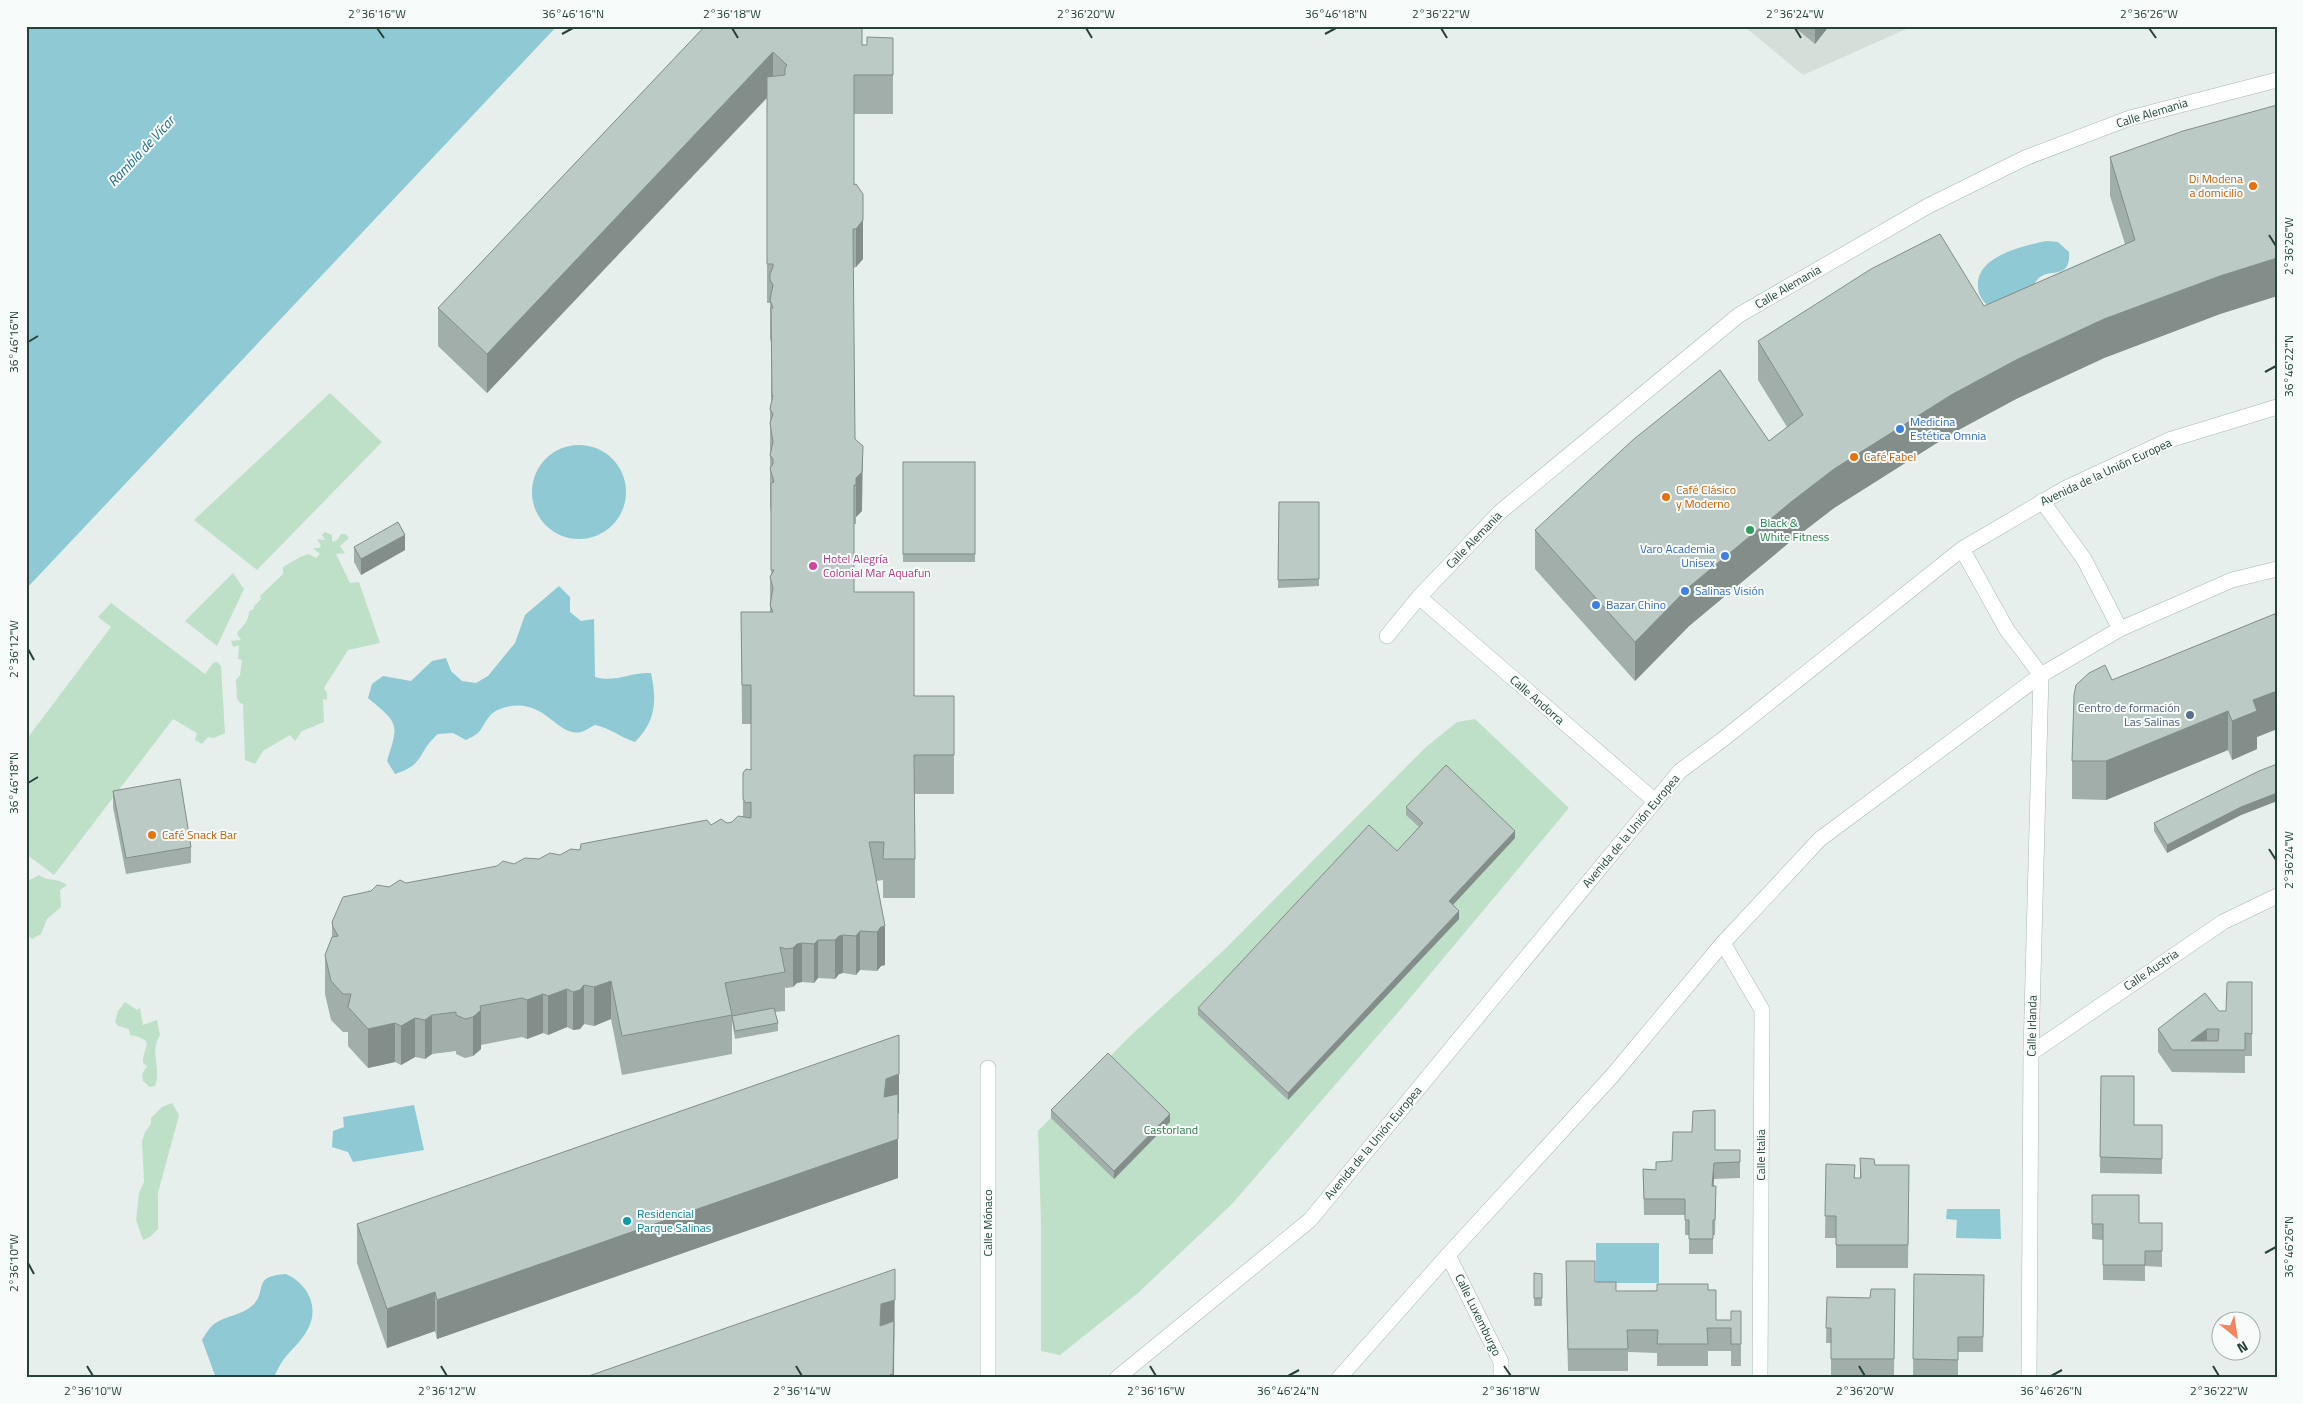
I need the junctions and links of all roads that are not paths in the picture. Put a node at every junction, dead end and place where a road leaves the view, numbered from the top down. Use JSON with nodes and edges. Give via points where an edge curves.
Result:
{"nodes":[{"id":1,"x":2277,"y":80,"type":"edge"},
{"id":2,"x":2277,"y":407,"type":"edge"},
{"id":3,"x":2042,"y":501,"type":"junction"},
{"id":4,"x":1962,"y":549,"type":"junction"},
{"id":5,"x":2277,"y":569,"type":"edge"},
{"id":6,"x":1419,"y":597,"type":"junction"},
{"id":7,"x":2120,"y":628,"type":"junction"},
{"id":8,"x":1387,"y":636,"type":"dead end"},
{"id":9,"x":2041,"y":675,"type":"junction"},
{"id":10,"x":1655,"y":801,"type":"junction"},
{"id":11,"x":2277,"y":896,"type":"edge"},
{"id":12,"x":1723,"y":943,"type":"junction"},
{"id":13,"x":2032,"y":1053,"type":"junction"},
{"id":14,"x":988,"y":1068,"type":"dead end"},
{"id":15,"x":1448,"y":1255,"type":"junction"},
{"id":16,"x":988,"y":1378,"type":"edge"},
{"id":17,"x":1117,"y":1378,"type":"edge"},
{"id":18,"x":1339,"y":1378,"type":"edge"},
{"id":19,"x":1501,"y":1378,"type":"edge"},
{"id":20,"x":1760,"y":1378,"type":"edge"},
{"id":21,"x":2029,"y":1378,"type":"edge"}],
"edges":[{"from":1,"to":6,"type":"street","name":"Calle Alemania","via":[[2130,118],[2025,158],[1928,206],[1739,315],[1500,512]]},
{"from":2,"to":3,"type":"street","name":"Avenida de la Unión Europea","via":[[2169,440]]},
{"from":3,"to":4,"type":"street","name":"Avenida de la Unión Europea"},
{"from":3,"to":7,"type":"street","via":[[2084,559]]},
{"from":4,"to":9,"type":"street","via":[[2007,630]]},
{"from":4,"to":10,"type":"street","name":"Avenida de la Unión Europea","via":[[1680,771]]},
{"from":5,"to":7,"type":"street","via":[[2232,580]]},
{"from":6,"to":8,"type":"street","name":"Calle Alemania"},
{"from":6,"to":10,"type":"street","name":"Calle Andorra"},
{"from":7,"to":9,"type":"street"},
{"from":9,"to":12,"type":"street","via":[[1820,839]]},
{"from":9,"to":13,"type":"street","name":"Calle Irlanda"},
{"from":10,"to":17,"type":"street","name":"Avenida de la Unión Europea","via":[[1310,1220]]},
{"from":11,"to":13,"type":"street","name":"Calle Austria","via":[[2223,922]]},
{"from":12,"to":15,"type":"street","via":[[1612,1076]]},
{"from":12,"to":20,"type":"street","name":"Calle Italia","via":[[1762,1010]]},
{"from":13,"to":21,"type":"street","name":"Calle Irlanda"},
{"from":14,"to":16,"type":"street","name":"Calle Mónaco"},
{"from":15,"to":18,"type":"street"},
{"from":15,"to":19,"type":"street","name":"Calle Luxemburgo","via":[[1501,1362]]}]}
